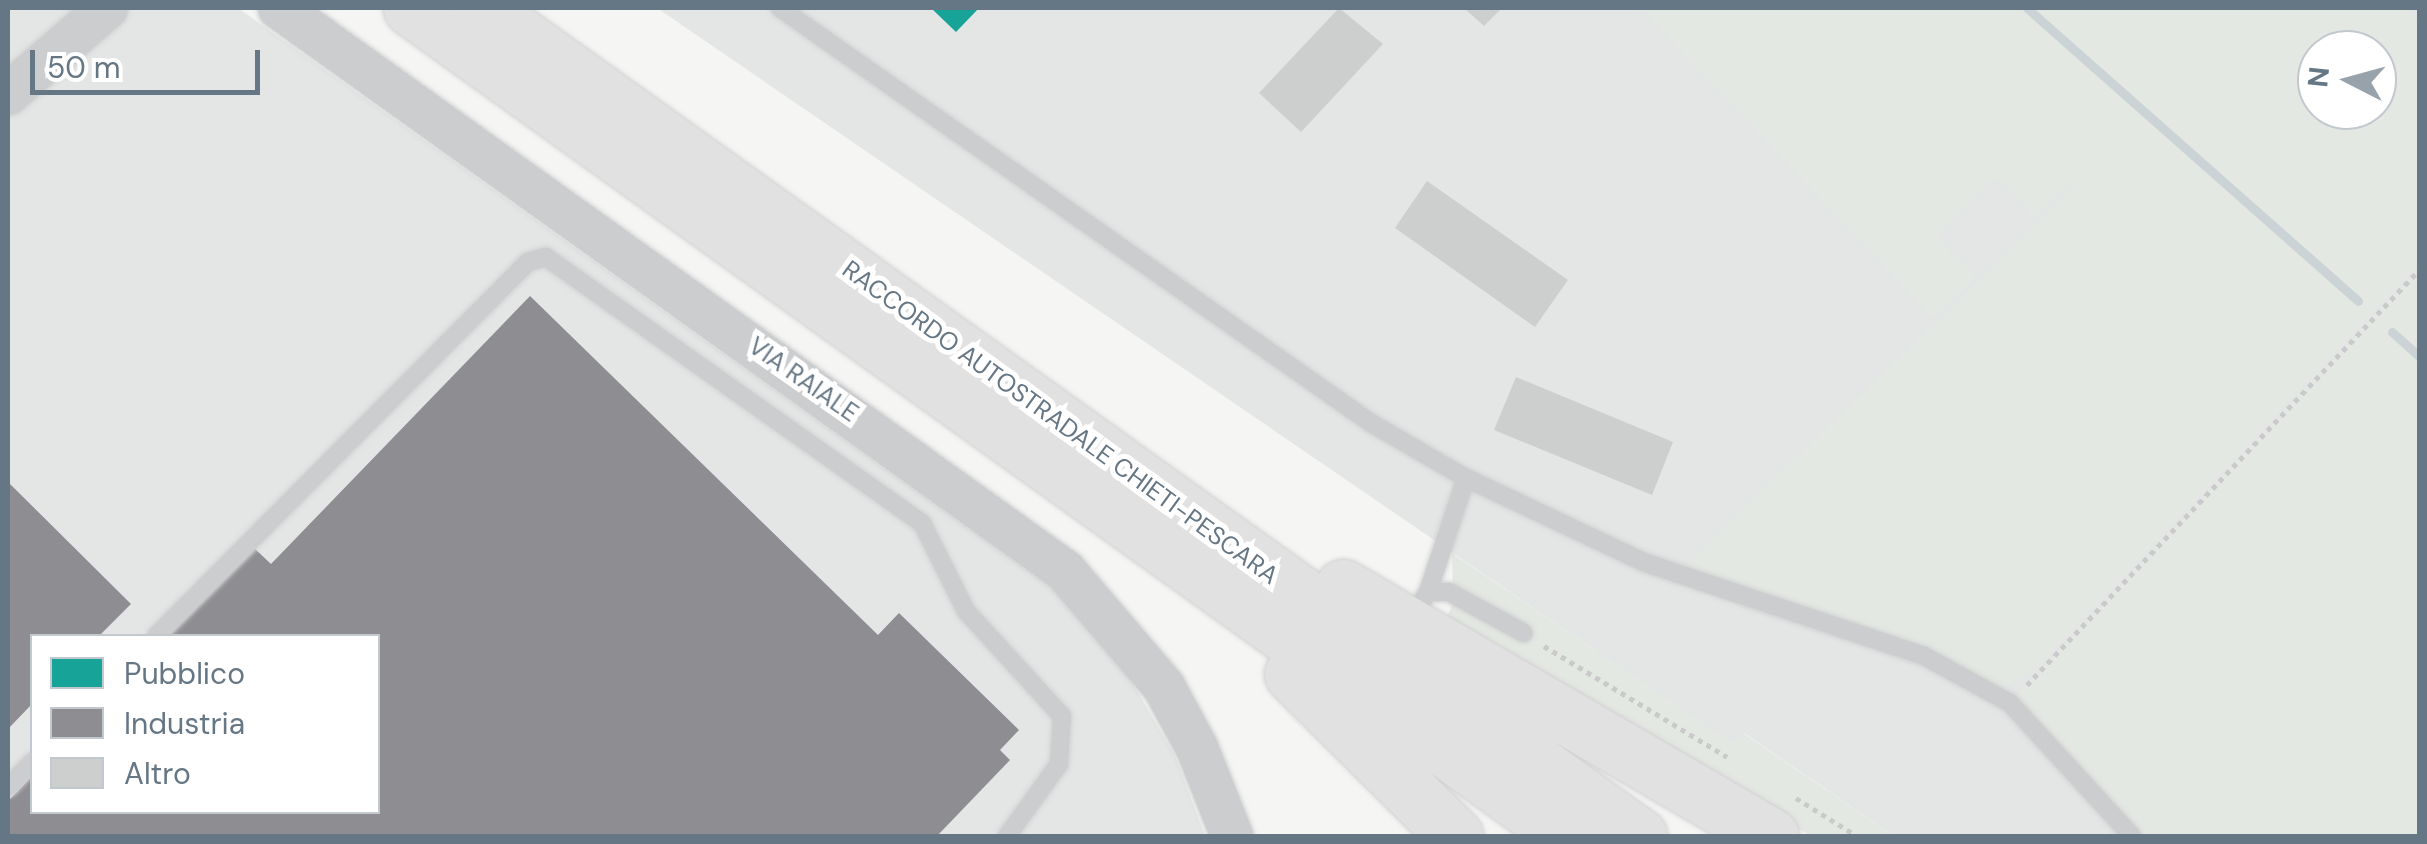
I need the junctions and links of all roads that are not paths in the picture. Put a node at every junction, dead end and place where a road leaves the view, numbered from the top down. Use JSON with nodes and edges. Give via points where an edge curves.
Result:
{"nodes":[{"id":1,"x":107,"y":8,"type":"edge"},
{"id":2,"x":279,"y":8,"type":"edge"},
{"id":3,"x":411,"y":8,"type":"edge"},
{"id":4,"x":482,"y":8,"type":"edge"},
{"id":5,"x":780,"y":8,"type":"edge"},
{"id":6,"x":8,"y":94,"type":"edge"},
{"id":7,"x":1045,"y":412,"type":"junction"},
{"id":8,"x":1466,"y":478,"type":"junction"},
{"id":9,"x":1418,"y":608,"type":"junction"},
{"id":10,"x":1262,"y":619,"type":"junction"},
{"id":11,"x":1524,"y":633,"type":"road end"},
{"id":12,"x":158,"y":634,"type":"edge"},
{"id":13,"x":30,"y":764,"type":"edge"},
{"id":14,"x":8,"y":787,"type":"edge"},
{"id":15,"x":1780,"y":815,"type":"edge"},
{"id":16,"x":1007,"y":836,"type":"edge"},
{"id":17,"x":1232,"y":836,"type":"edge"},
{"id":18,"x":1456,"y":836,"type":"edge"},
{"id":19,"x":1566,"y":836,"type":"edge"},
{"id":20,"x":1639,"y":836,"type":"edge"},
{"id":21,"x":2132,"y":836,"type":"edge"}],
"edges":[{"from":1,"to":6,"type":"street"},
{"from":2,"to":17,"type":"street","name":"VIA RAIALE","via":[[1065,572],[1164,687],[1198,748]]},
{"from":3,"to":10,"type":"highway","name":"RACCORDO AUTOSTRADALE CHIETI-PESCARA"},
{"from":4,"to":7,"type":"highway","name":"RACCORDO AUTOSTRADALE CHIETI-PESCARA"},
{"from":5,"to":8,"type":"lane","via":[[1371,423]]},
{"from":7,"to":9,"type":"highway","via":[[1112,432],[1307,566]]},
{"from":7,"to":20,"type":"highway","name":"RACCORDO AUTOSTRADALE CHIETI-PESCARA"},
{"from":8,"to":9,"type":"lane"},
{"from":8,"to":21,"type":"lane","via":[[1646,562],[1924,656],[2010,703]]},
{"from":9,"to":11,"type":"lane","via":[[1481,605]]},
{"from":9,"to":15,"type":"highway"},
{"from":10,"to":18,"type":"highway","via":[[1282,664]]},
{"from":10,"to":19,"type":"highway","name":"RACCORDO AUTOSTRADALE CHIETI-PESCARA"},
{"from":12,"to":16,"type":"lane","via":[[528,262],[546,258],[922,523],[966,611],[1062,716],[1060,764]]},
{"from":13,"to":14,"type":"lane"}]}
